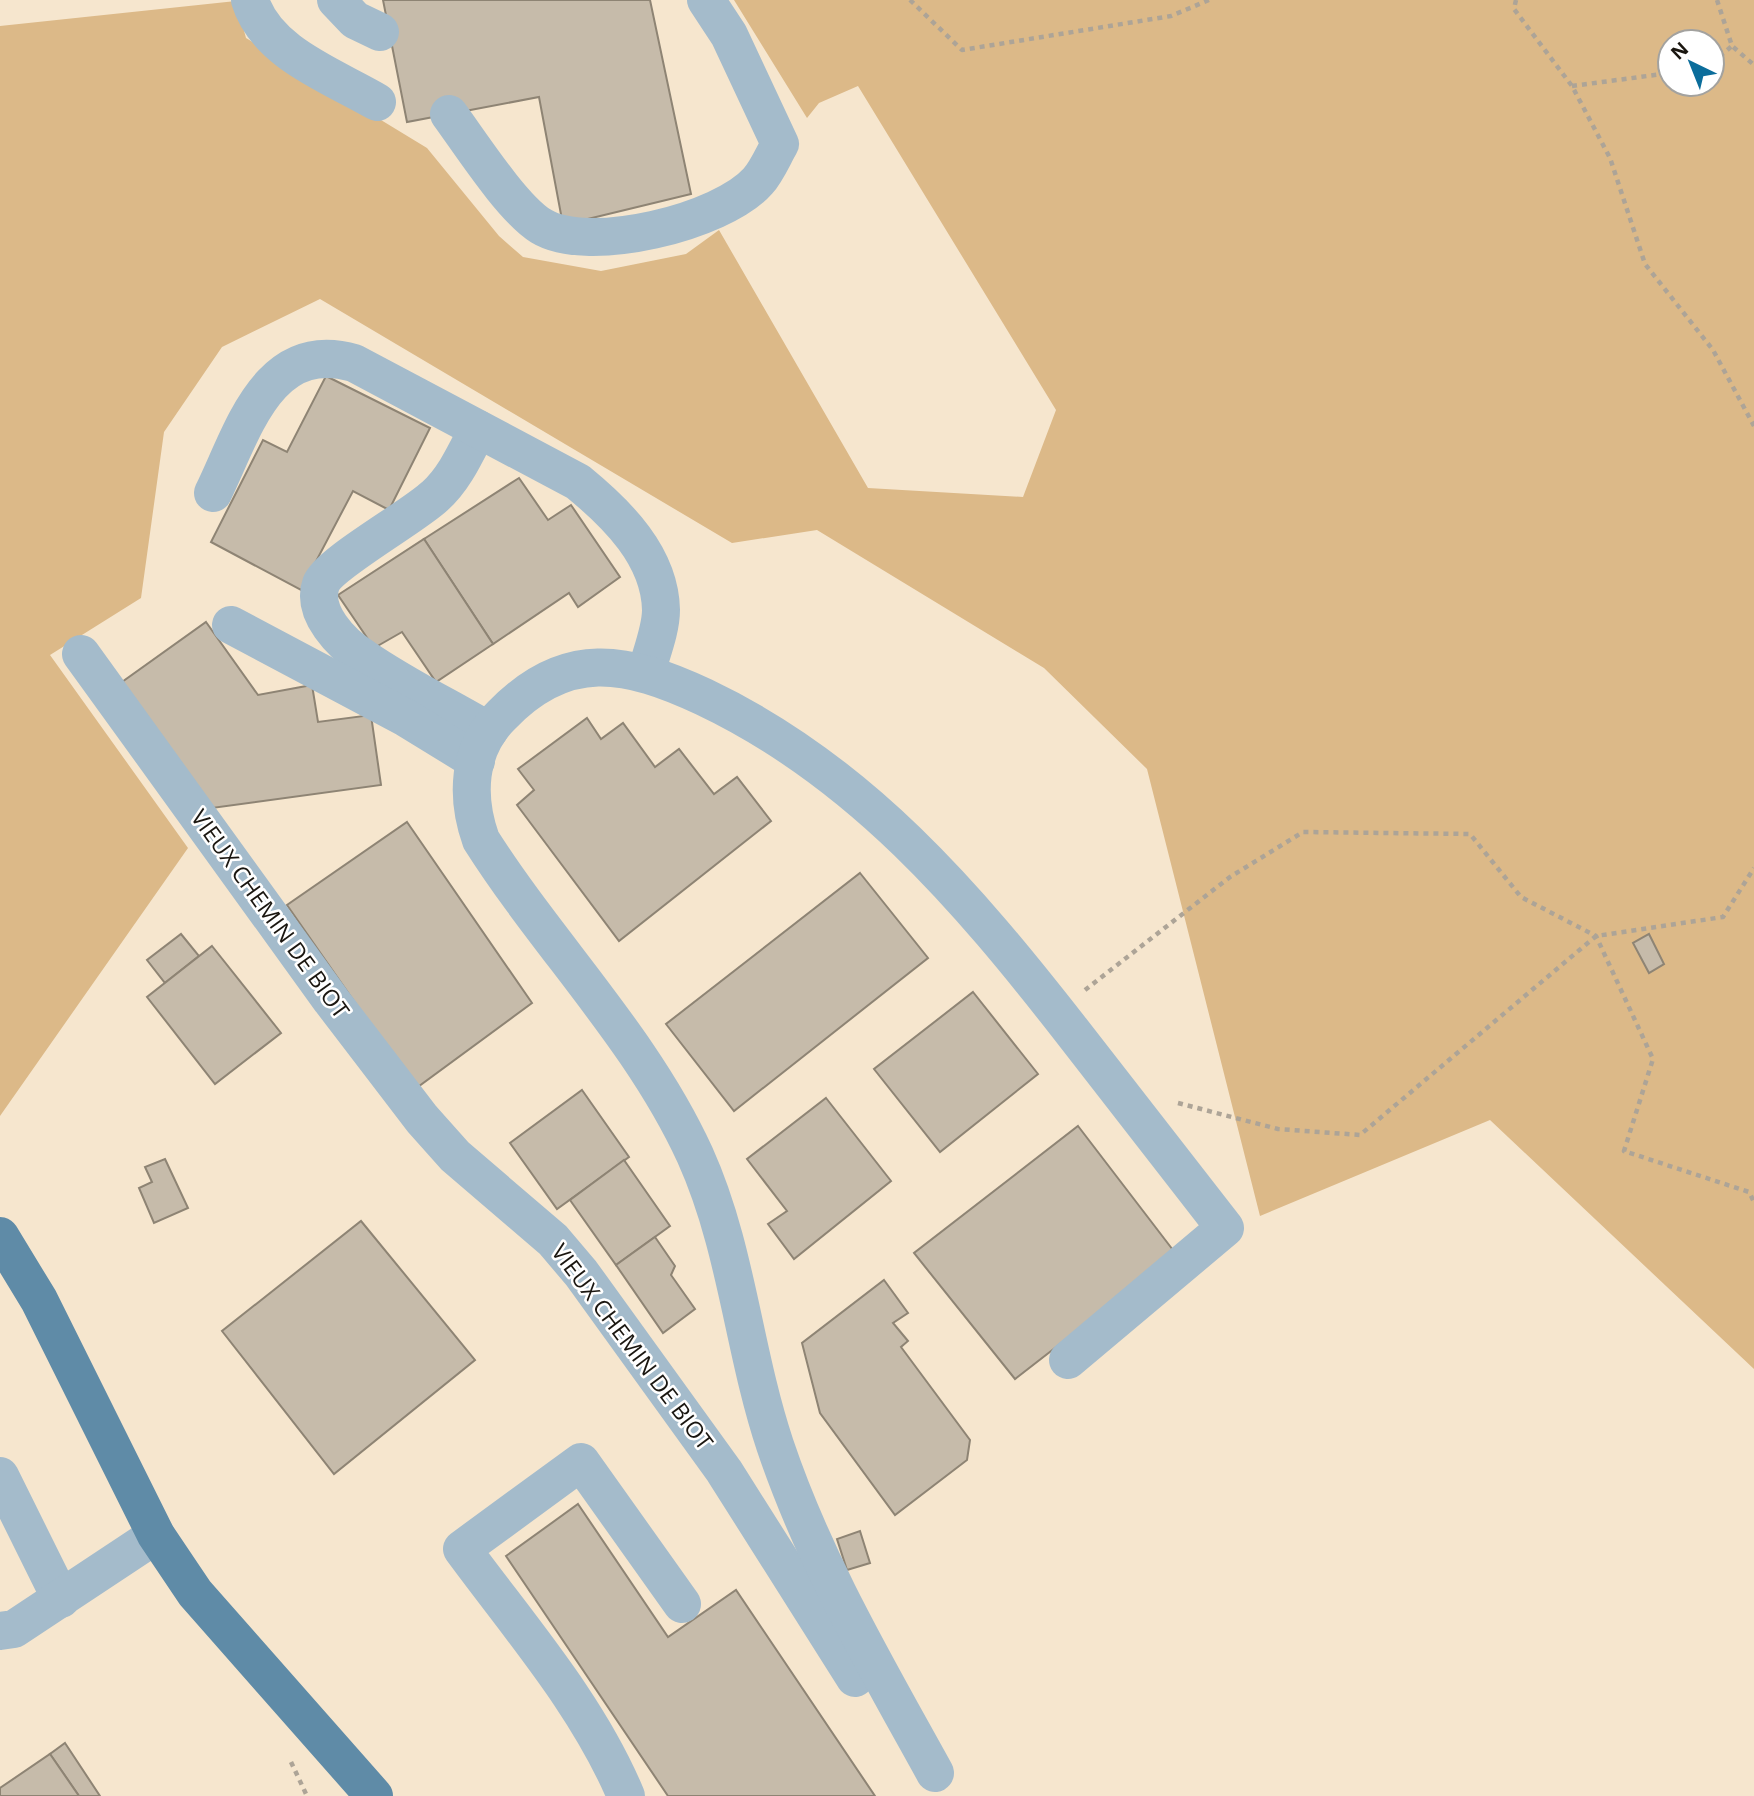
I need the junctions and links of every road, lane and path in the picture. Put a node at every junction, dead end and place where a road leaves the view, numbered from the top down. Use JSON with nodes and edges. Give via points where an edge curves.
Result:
{"nodes":[{"id":1,"x":250,"y":0,"type":"edge"},
{"id":2,"x":336,"y":0,"type":"edge"},
{"id":3,"x":706,"y":0,"type":"edge"},
{"id":4,"x":910,"y":0,"type":"edge"},
{"id":5,"x":1209,"y":0,"type":"edge"},
{"id":6,"x":1516,"y":0,"type":"edge"},
{"id":7,"x":1717,"y":0,"type":"edge"},
{"id":8,"x":380,"y":32,"type":"dead end"},
{"id":9,"x":1732,"y":46,"type":"junction"},
{"id":10,"x":1726,"y":51,"type":"edge"},
{"id":11,"x":1754,"y":65,"type":"edge"},
{"id":12,"x":1656,"y":75,"type":"edge"},
{"id":13,"x":1572,"y":86,"type":"junction"},
{"id":14,"x":377,"y":102,"type":"dead end"},
{"id":15,"x":449,"y":114,"type":"dead end"},
{"id":16,"x":1754,"y":426,"type":"edge"},
{"id":17,"x":478,"y":429,"type":"junction"},
{"id":18,"x":213,"y":493,"type":"dead end"},
{"id":19,"x":231,"y":625,"type":"dead end"},
{"id":20,"x":81,"y":654,"type":"dead end"},
{"id":21,"x":646,"y":673,"type":"junction"},
{"id":22,"x":483,"y":746,"type":"junction"},
{"id":23,"x":1754,"y":868,"type":"edge"},
{"id":24,"x":1596,"y":936,"type":"junction"},
{"id":25,"x":1057,"y":1012,"type":"junction"},
{"id":26,"x":1170,"y":1101,"type":"dead end"},
{"id":27,"x":1754,"y":1202,"type":"edge"},
{"id":28,"x":0,"y":1236,"type":"edge"},
{"id":29,"x":1068,"y":1360,"type":"dead end"},
{"id":30,"x":0,"y":1476,"type":"edge"},
{"id":31,"x":156,"y":1535,"type":"junction"},
{"id":32,"x":61,"y":1599,"type":"junction"},
{"id":33,"x":682,"y":1604,"type":"dead end"},
{"id":34,"x":0,"y":1631,"type":"edge"},
{"id":35,"x":944,"y":1784,"type":"edge"},
{"id":36,"x":374,"y":1796,"type":"edge"},
{"id":37,"x":626,"y":1796,"type":"edge"}],
"edges":[{"from":1,"to":14,"type":"street","via":[[254,15],[273,40]]},
{"from":2,"to":8,"type":"street","via":[[355,20]]},
{"from":3,"to":15,"type":"street","via":[[729,34],[780,145],[758,182],[718,208],[673,228],[610,235],[552,232],[537,224],[511,195]]},
{"from":4,"to":5,"type":"path","via":[[962,50],[1171,16]]},
{"from":6,"to":13,"type":"path","via":[[1514,9]]},
{"from":7,"to":9,"type":"path"},
{"from":9,"to":10,"type":"path"},
{"from":9,"to":11,"type":"path"},
{"from":12,"to":13,"type":"path"},
{"from":13,"to":16,"type":"path","via":[[1610,158],[1644,264],[1713,350]]},
{"from":17,"to":18,"type":"street","via":[[354,363],[317,357],[296,364],[262,393]]},
{"from":17,"to":21,"type":"street","via":[[578,482],[630,532],[657,584],[661,612]]},
{"from":17,"to":22,"type":"street","via":[[459,466],[437,494],[334,569],[321,584],[320,604],[335,632],[363,658]]},
{"from":19,"to":22,"type":"street","via":[[406,718]]},
{"from":20,"to":35,"type":"street","name":"VIEUX CHEMIN DE BIOT","via":[[391,1081],[455,1156],[553,1240],[581,1273],[724,1471],[856,1679]]},
{"from":21,"to":22,"type":"street","via":[[599,667],[568,671],[528,691]]},
{"from":21,"to":25,"type":"street","via":[[734,711],[846,787],[960,892]]},
{"from":22,"to":35,"type":"street","via":[[471,785],[471,813],[481,840],[663,1092],[694,1155],[720,1217],[774,1443],[805,1529]]},
{"from":23,"to":24,"type":"path","via":[[1723,917]]},
{"from":24,"to":25,"type":"path","via":[[1521,897],[1470,834],[1303,832],[1230,877]]},
{"from":24,"to":26,"type":"path","via":[[1360,1135],[1278,1129]]},
{"from":24,"to":27,"type":"path","via":[[1653,1059],[1624,1151],[1749,1192]]},
{"from":25,"to":29,"type":"street","via":[[1225,1228]]},
{"from":28,"to":31,"type":"main road","via":[[39,1300]]},
{"from":30,"to":32,"type":"street"},
{"from":31,"to":32,"type":"street"},
{"from":31,"to":36,"type":"main road","via":[[195,1593]]},
{"from":32,"to":34,"type":"street","via":[[14,1629]]},
{"from":33,"to":37,"type":"street","via":[[581,1462],[462,1549],[584,1715]]}]}
